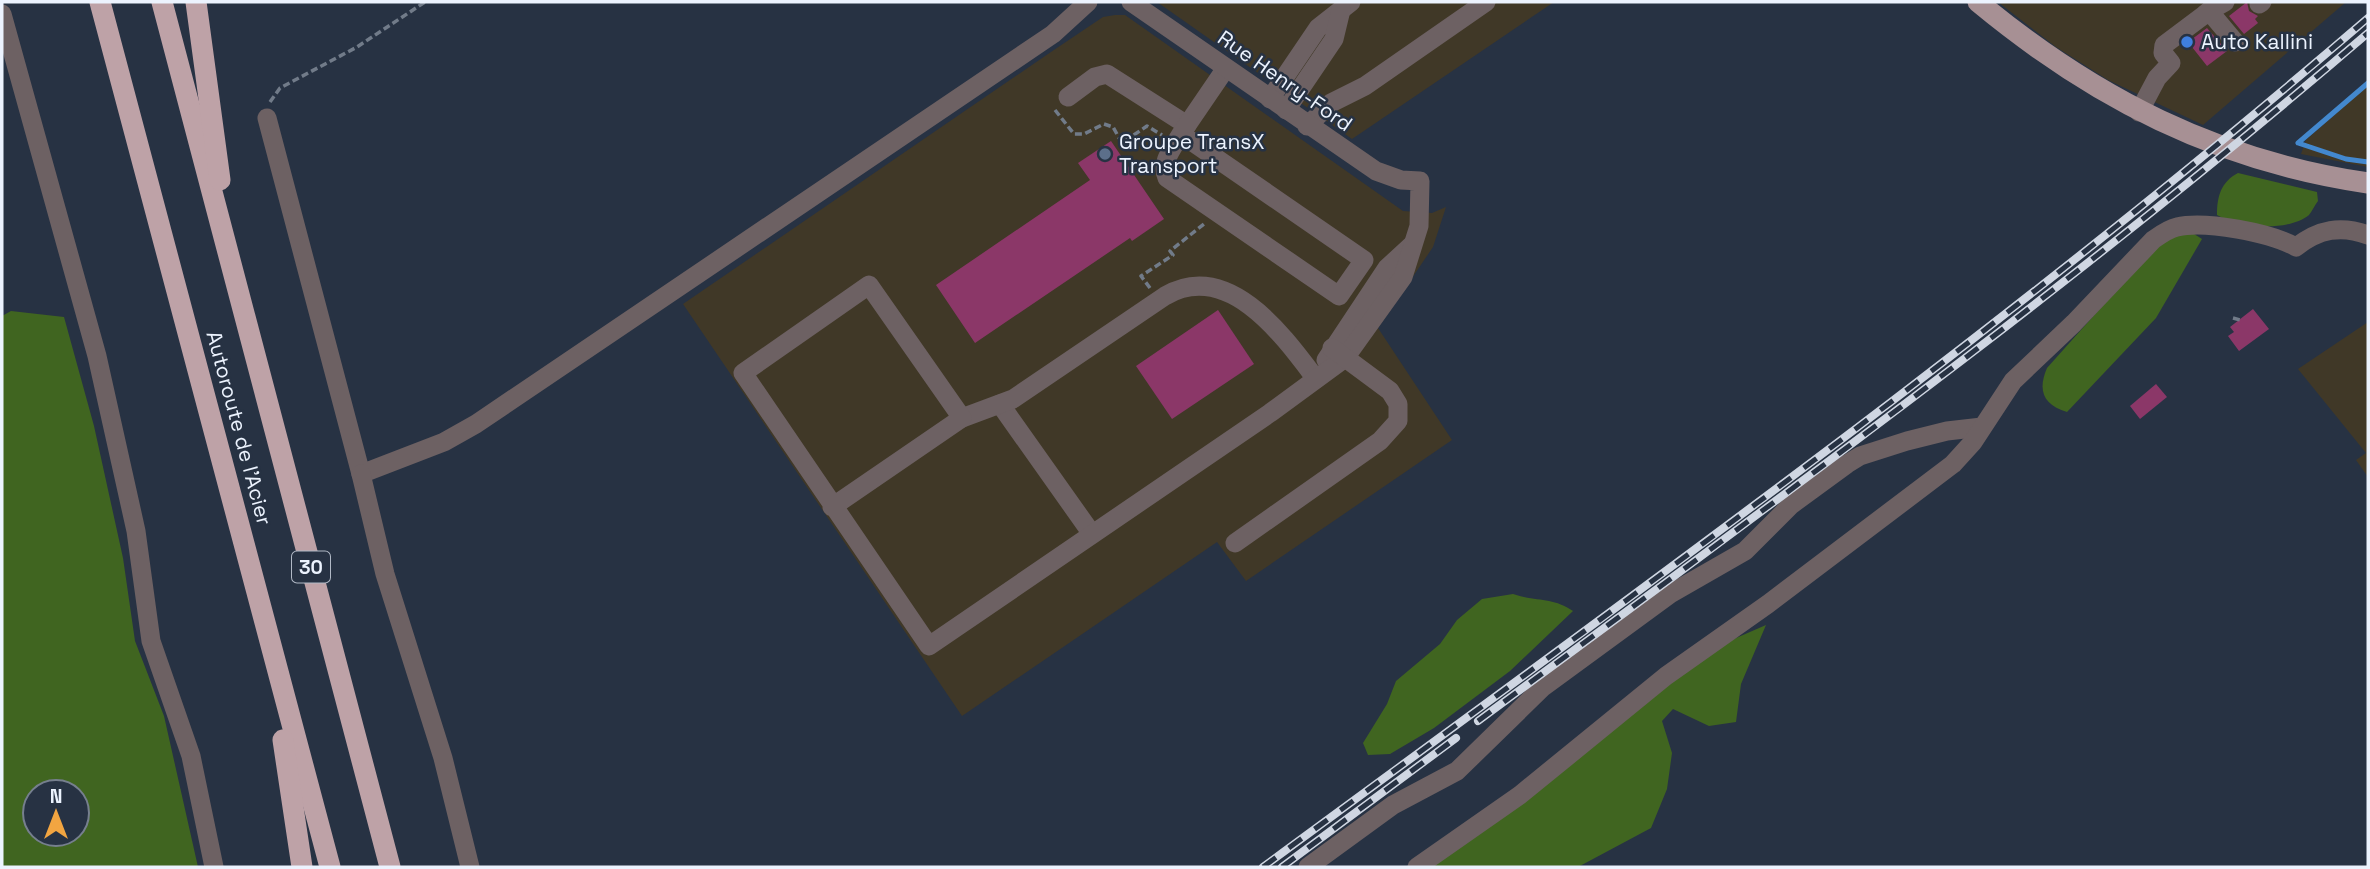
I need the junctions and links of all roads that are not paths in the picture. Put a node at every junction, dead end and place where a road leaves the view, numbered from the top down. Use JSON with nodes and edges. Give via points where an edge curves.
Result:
{"nodes":[{"id":1,"x":100,"y":2,"type":"edge"},
{"id":2,"x":162,"y":2,"type":"edge"},
{"id":3,"x":196,"y":2,"type":"edge"},
{"id":4,"x":1088,"y":2,"type":"edge"},
{"id":5,"x":1131,"y":2,"type":"edge"},
{"id":6,"x":1486,"y":2,"type":"edge"},
{"id":7,"x":1978,"y":2,"type":"edge"},
{"id":8,"x":1340,"y":4,"type":"edge"},
{"id":9,"x":2217,"y":6,"type":"edge"},
{"id":10,"x":2,"y":14,"type":"edge"},
{"id":11,"x":2235,"y":42,"type":"dead end"},
{"id":12,"x":1226,"y":68,"type":"junction"},
{"id":13,"x":1061,"y":101,"type":"road end"},
{"id":14,"x":1278,"y":105,"type":"junction"},
{"id":15,"x":2139,"y":111,"type":"junction"},
{"id":16,"x":267,"y":118,"type":"road end"},
{"id":17,"x":1307,"y":126,"type":"junction"},
{"id":18,"x":1179,"y":133,"type":"junction"},
{"id":19,"x":2368,"y":183,"type":"edge"},
{"id":20,"x":2368,"y":235,"type":"edge"},
{"id":21,"x":232,"y":267,"type":"junction"},
{"id":22,"x":1338,"y":353,"type":"junction"},
{"id":23,"x":1316,"y":379,"type":"junction"},
{"id":24,"x":1000,"y":404,"type":"junction"},
{"id":25,"x":962,"y":418,"type":"junction"},
{"id":26,"x":1982,"y":427,"type":"junction"},
{"id":27,"x":360,"y":474,"type":"junction"},
{"id":28,"x":832,"y":507,"type":"junction"},
{"id":29,"x":1092,"y":534,"type":"junction"},
{"id":30,"x":1235,"y":543,"type":"dead end"},
{"id":31,"x":268,"y":634,"type":"junction"},
{"id":32,"x":214,"y":867,"type":"edge"},
{"id":33,"x":302,"y":867,"type":"edge"},
{"id":34,"x":330,"y":867,"type":"edge"},
{"id":35,"x":390,"y":867,"type":"edge"},
{"id":36,"x":470,"y":867,"type":"edge"},
{"id":37,"x":1308,"y":867,"type":"edge"},
{"id":38,"x":1417,"y":867,"type":"edge"}],
"edges":[{"from":1,"to":31,"type":"highway","name":"Autoroute de l'Acier"},
{"from":2,"to":21,"type":"highway","name":"Autoroute de l'Acier","number":"30"},
{"from":3,"to":21,"type":"highway"},
{"from":4,"to":27,"type":"street","via":[[1053,34],[476,424],[444,442]]},
{"from":5,"to":12,"type":"street","name":"Rue Henry-Ford"},
{"from":6,"to":17,"type":"street","via":[[1365,86],[1331,103]]},
{"from":7,"to":15,"type":"main road","via":[[2059,65]]},
{"from":8,"to":14,"type":"street","via":[[1334,38]]},
{"from":9,"to":11,"type":"street"},
{"from":9,"to":15,"type":"street","via":[[2164,45],[2163,53],[2171,63]]},
{"from":10,"to":32,"type":"street","via":[[97,356],[136,531],[151,641],[191,756]]},
{"from":12,"to":14,"type":"street","name":"Rue Henry-Ford"},
{"from":12,"to":18,"type":"street"},
{"from":13,"to":18,"type":"street","via":[[1107,74]]},
{"from":14,"to":17,"type":"street","name":"Rue Henry-Ford"},
{"from":15,"to":19,"type":"main road","via":[[2245,155]]},
{"from":16,"to":27,"type":"street"},
{"from":17,"to":22,"type":"street","name":"Rue Henry-Ford","via":[[1388,176],[1420,181],[1421,213],[1403,277]]},
{"from":18,"to":18,"type":"street","via":[[1165,165],[1171,183],[1339,296],[1364,260]]},
{"from":20,"to":26,"type":"street","via":[[2328,230],[2296,247],[2275,237],[2231,229],[2173,228],[2153,240],[2032,360]]},
{"from":21,"to":35,"type":"highway","name":"Autoroute de l'Acier","number":"30"},
{"from":22,"to":23,"type":"street"},
{"from":22,"to":30,"type":"street","via":[[1396,398],[1399,413],[1394,427]]},
{"from":23,"to":24,"type":"street","via":[[1280,332],[1255,310],[1231,295],[1192,285],[1158,300]]},
{"from":23,"to":29,"type":"street"},
{"from":24,"to":25,"type":"street"},
{"from":24,"to":29,"type":"street"},
{"from":25,"to":28,"type":"street"},
{"from":25,"to":28,"type":"street","via":[[869,285],[857,293],[743,373]]},
{"from":26,"to":37,"type":"street","via":[[1907,441],[1847,464],[1791,505],[1745,551],[1670,594],[1543,687],[1457,771],[1393,806]]},
{"from":26,"to":38,"type":"street","via":[[1953,464],[1686,660],[1520,795]]},
{"from":27,"to":36,"type":"street"},
{"from":28,"to":29,"type":"street","via":[[929,646]]},
{"from":31,"to":33,"type":"highway"},
{"from":31,"to":34,"type":"highway","name":"Autoroute de l'Acier"}]}
